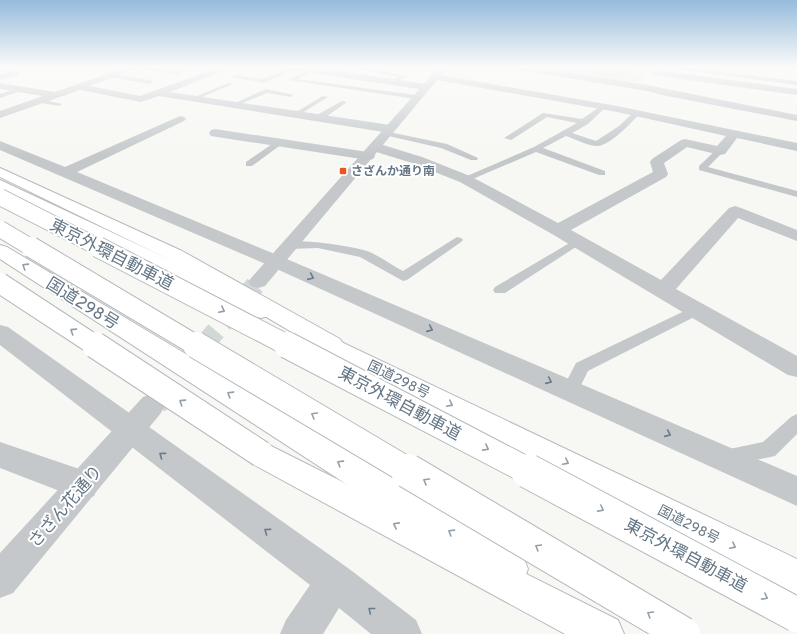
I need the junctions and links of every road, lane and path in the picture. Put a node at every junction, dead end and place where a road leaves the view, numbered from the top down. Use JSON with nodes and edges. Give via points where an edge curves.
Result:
{"nodes":[{"id":1,"x":46,"y":97,"type":"edge"},
{"id":2,"x":63,"y":97,"type":"edge"},
{"id":3,"x":129,"y":97,"type":"edge"},
{"id":4,"x":149,"y":97,"type":"edge"},
{"id":5,"x":185,"y":97,"type":"edge"},
{"id":6,"x":199,"y":97,"type":"edge"},
{"id":7,"x":252,"y":97,"type":"edge"},
{"id":8,"x":325,"y":97,"type":"dead end"},
{"id":9,"x":417,"y":97,"type":"edge"},
{"id":10,"x":542,"y":97,"type":"edge"},
{"id":11,"x":686,"y":97,"type":"edge"},
{"id":12,"x":195,"y":98,"type":"junction"},
{"id":13,"x":57,"y":100,"type":"junction"},
{"id":14,"x":344,"y":102,"type":"dead end"},
{"id":15,"x":236,"y":104,"type":"junction"},
{"id":16,"x":603,"y":107,"type":"junction"},
{"id":17,"x":636,"y":113,"type":"junction"},
{"id":18,"x":297,"y":114,"type":"junction"},
{"id":19,"x":0,"y":115,"type":"edge"},
{"id":20,"x":320,"y":117,"type":"junction"},
{"id":21,"x":797,"y":118,"type":"edge"},
{"id":22,"x":180,"y":119,"type":"dead end"},
{"id":23,"x":585,"y":122,"type":"junction"},
{"id":24,"x":389,"y":131,"type":"junction"},
{"id":25,"x":215,"y":133,"type":"dead end"},
{"id":26,"x":565,"y":133,"type":"junction"},
{"id":27,"x":734,"y":133,"type":"junction"},
{"id":28,"x":508,"y":138,"type":"dead end"},
{"id":29,"x":278,"y":144,"type":"junction"},
{"id":30,"x":0,"y":145,"type":"edge"},
{"id":31,"x":797,"y":147,"type":"edge"},
{"id":32,"x":537,"y":149,"type":"junction"},
{"id":33,"x":720,"y":151,"type":"junction"},
{"id":34,"x":371,"y":152,"type":"junction"},
{"id":35,"x":474,"y":158,"type":"dead end"},
{"id":36,"x":249,"y":164,"type":"dead end"},
{"id":37,"x":0,"y":172,"type":"edge"},
{"id":38,"x":65,"y":173,"type":"junction"},
{"id":39,"x":602,"y":173,"type":"dead end"},
{"id":40,"x":465,"y":179,"type":"junction"},
{"id":41,"x":0,"y":184,"type":"edge"},
{"id":42,"x":797,"y":194,"type":"edge"},
{"id":43,"x":0,"y":197,"type":"edge"},
{"id":44,"x":0,"y":229,"type":"edge"},
{"id":45,"x":558,"y":230,"type":"junction"},
{"id":46,"x":797,"y":236,"type":"edge"},
{"id":47,"x":457,"y":240,"type":"dead end"},
{"id":48,"x":578,"y":241,"type":"junction"},
{"id":49,"x":0,"y":251,"type":"edge"},
{"id":50,"x":282,"y":254,"type":"junction"},
{"id":51,"x":258,"y":282,"type":"tunnel mouth"},
{"id":52,"x":0,"y":283,"type":"edge"},
{"id":53,"x":500,"y":290,"type":"dead end"},
{"id":54,"x":662,"y":290,"type":"junction"},
{"id":55,"x":698,"y":310,"type":"junction"},
{"id":56,"x":0,"y":333,"type":"edge"},
{"id":57,"x":332,"y":345,"type":"junction"},
{"id":58,"x":797,"y":368,"type":"edge"},
{"id":59,"x":570,"y":390,"type":"junction"},
{"id":60,"x":152,"y":405,"type":"tunnel mouth"},
{"id":61,"x":797,"y":422,"type":"edge"},
{"id":62,"x":130,"y":431,"type":"junction"},
{"id":63,"x":0,"y":455,"type":"edge"},
{"id":64,"x":722,"y":458,"type":"junction"},
{"id":65,"x":83,"y":485,"type":"junction"},
{"id":66,"x":797,"y":491,"type":"edge"},
{"id":67,"x":797,"y":578,"type":"edge"},
{"id":68,"x":0,"y":580,"type":"edge"},
{"id":69,"x":335,"y":581,"type":"junction"},
{"id":70,"x":797,"y":615,"type":"edge"},
{"id":71,"x":300,"y":634,"type":"edge"},
{"id":72,"x":402,"y":634,"type":"edge"},
{"id":73,"x":604,"y":634,"type":"edge"},
{"id":74,"x":614,"y":634,"type":"edge"},
{"id":75,"x":683,"y":634,"type":"edge"}],
"edges":[{"from":1,"to":13,"type":"street"},
{"from":2,"to":13,"type":"street"},
{"from":3,"to":4,"type":"street","via":[[141,99]]},
{"from":5,"to":12,"type":"street"},
{"from":6,"to":12,"type":"lane"},
{"from":7,"to":15,"type":"lane"},
{"from":8,"to":18,"type":"lane"},
{"from":9,"to":24,"type":"street"},
{"from":10,"to":16,"type":"street"},
{"from":11,"to":21,"type":"street"},
{"from":12,"to":15,"type":"street"},
{"from":13,"to":19,"type":"street","via":[[39,101]]},
{"from":14,"to":20,"type":"lane"},
{"from":15,"to":18,"type":"street"},
{"from":16,"to":17,"type":"street"},
{"from":16,"to":23,"type":"lane"},
{"from":17,"to":26,"type":"lane","via":[[622,128],[597,144]]},
{"from":17,"to":27,"type":"street"},
{"from":18,"to":20,"type":"street"},
{"from":20,"to":24,"type":"street"},
{"from":22,"to":38,"type":"street"},
{"from":23,"to":26,"type":"lane"},
{"from":23,"to":28,"type":"lane","via":[[546,115]]},
{"from":24,"to":34,"type":"street"},
{"from":24,"to":35,"type":"lane","via":[[444,146]]},
{"from":25,"to":29,"type":"street"},
{"from":26,"to":32,"type":"lane"},
{"from":27,"to":31,"type":"street"},
{"from":27,"to":33,"type":"street"},
{"from":29,"to":34,"type":"street"},
{"from":29,"to":36,"type":"lane"},
{"from":30,"to":38,"type":"street"},
{"from":32,"to":39,"type":"lane"},
{"from":32,"to":40,"type":"lane"},
{"from":33,"to":42,"type":"lane","via":[[702,168]]},
{"from":33,"to":45,"type":"street","via":[[685,144],[657,162],[661,174]]},
{"from":34,"to":40,"type":"street","via":[[417,160]]},
{"from":34,"to":50,"type":"street"},
{"from":37,"to":57,"type":"highway","via":[[175,255]]},
{"from":38,"to":50,"type":"street"},
{"from":40,"to":45,"type":"street"},
{"from":41,"to":57,"type":"highway","name":"国道298号"},
{"from":43,"to":70,"type":"highway","name":"東京外環自動車道","one_way":true,"bridge":true,"via":[[505,458]]},
{"from":75,"to":44,"type":"highway","one_way":true,"bridge":true},
{"from":45,"to":48,"type":"street"},
{"from":46,"to":54,"type":"street","via":[[735,211]]},
{"from":47,"to":50,"type":"lane","via":[[403,277],[364,254],[318,245]]},
{"from":48,"to":53,"type":"lane"},
{"from":48,"to":54,"type":"street"},
{"from":74,"to":49,"type":"highway","name":"国道298号","one_way":true},
{"from":50,"to":51,"type":"street"},
{"from":50,"to":59,"type":"street","one_way":true},
{"from":73,"to":52,"type":"highway","one_way":true,"bridge":true,"via":[[261,454]]},
{"from":54,"to":55,"type":"street"},
{"from":55,"to":58,"type":"street"},
{"from":55,"to":59,"type":"lane","via":[[582,367]]},
{"from":56,"to":62,"type":"street"},
{"from":57,"to":67,"type":"highway","name":"国道298号","one_way":true},
{"from":59,"to":64,"type":"street","one_way":true},
{"from":60,"to":62,"type":"street","name":"さざん花通り"},
{"from":61,"to":64,"type":"lane","via":[[768,450]]},
{"from":62,"to":65,"type":"street","name":"さざん花通り"},
{"from":69,"to":62,"type":"street","one_way":true},
{"from":63,"to":65,"type":"street"},
{"from":64,"to":66,"type":"street"},
{"from":65,"to":68,"type":"street","name":"さざん花通り"},
{"from":69,"to":71,"type":"street"},
{"from":72,"to":69,"type":"street","one_way":true}]}
